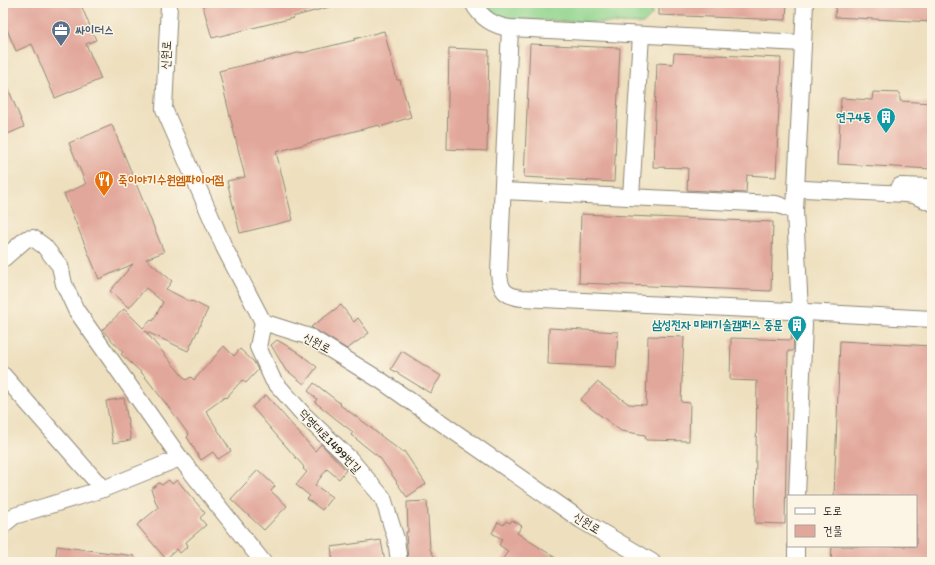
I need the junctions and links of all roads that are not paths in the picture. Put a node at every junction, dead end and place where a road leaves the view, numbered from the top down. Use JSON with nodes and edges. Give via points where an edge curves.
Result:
{"nodes":[{"id":1,"x":168,"y":3,"type":"edge"},
{"id":2,"x":474,"y":3,"type":"edge"},
{"id":3,"x":805,"y":3,"type":"edge"},
{"id":4,"x":510,"y":28,"type":"junction"},
{"id":5,"x":641,"y":35,"type":"junction"},
{"id":6,"x":803,"y":43,"type":"junction"},
{"id":7,"x":932,"y":187,"type":"edge"},
{"id":8,"x":503,"y":191,"type":"junction"},
{"id":9,"x":631,"y":198,"type":"junction"},
{"id":10,"x":932,"y":203,"type":"edge"},
{"id":11,"x":795,"y":211,"type":"junction"},
{"id":12,"x":3,"y":259,"type":"edge"},
{"id":13,"x":800,"y":312,"type":"junction"},
{"id":14,"x":932,"y":319,"type":"edge"},
{"id":15,"x":263,"y":322,"type":"junction"},
{"id":16,"x":3,"y":374,"type":"edge"},
{"id":17,"x":180,"y":458,"type":"junction"},
{"id":18,"x":102,"y":489,"type":"junction"},
{"id":19,"x":797,"y":495,"type":"edge"},
{"id":20,"x":3,"y":525,"type":"edge"},
{"id":21,"x":796,"y":547,"type":"edge"},
{"id":22,"x":263,"y":562,"type":"edge"},
{"id":23,"x":400,"y":562,"type":"edge"},
{"id":24,"x":652,"y":562,"type":"edge"},
{"id":25,"x":796,"y":562,"type":"edge"}],
"edges":[{"from":1,"to":15,"type":"street","name":"신원로","via":[[164,109],[224,247]]},
{"from":2,"to":4,"type":"street","via":[[484,18]]},
{"from":3,"to":6,"type":"street"},
{"from":4,"to":5,"type":"street"},
{"from":4,"to":8,"type":"street"},
{"from":5,"to":6,"type":"street"},
{"from":5,"to":9,"type":"street"},
{"from":6,"to":11,"type":"street"},
{"from":7,"to":10,"type":"street","via":[[805,185],[906,194]]},
{"from":8,"to":9,"type":"street"},
{"from":8,"to":13,"type":"street","via":[[500,284],[510,296]]},
{"from":9,"to":11,"type":"street","via":[[776,204]]},
{"from":11,"to":13,"type":"street"},
{"from":12,"to":17,"type":"street","via":[[26,239],[33,238],[44,246],[60,266],[64,284],[76,310]]},
{"from":13,"to":14,"type":"street"},
{"from":13,"to":19,"type":"street","via":[[804,324]]},
{"from":15,"to":23,"type":"street","name":"덕영대로1499번길","via":[[258,347],[273,380],[303,414],[350,459],[383,498],[396,539]]},
{"from":15,"to":24,"type":"street","name":"신원로","via":[[310,337],[383,382],[581,520]]},
{"from":16,"to":18,"type":"street"},
{"from":17,"to":18,"type":"street"},
{"from":17,"to":22,"type":"street"},
{"from":18,"to":20,"type":"street","via":[[14,516]]},
{"from":21,"to":25,"type":"street"}]}
